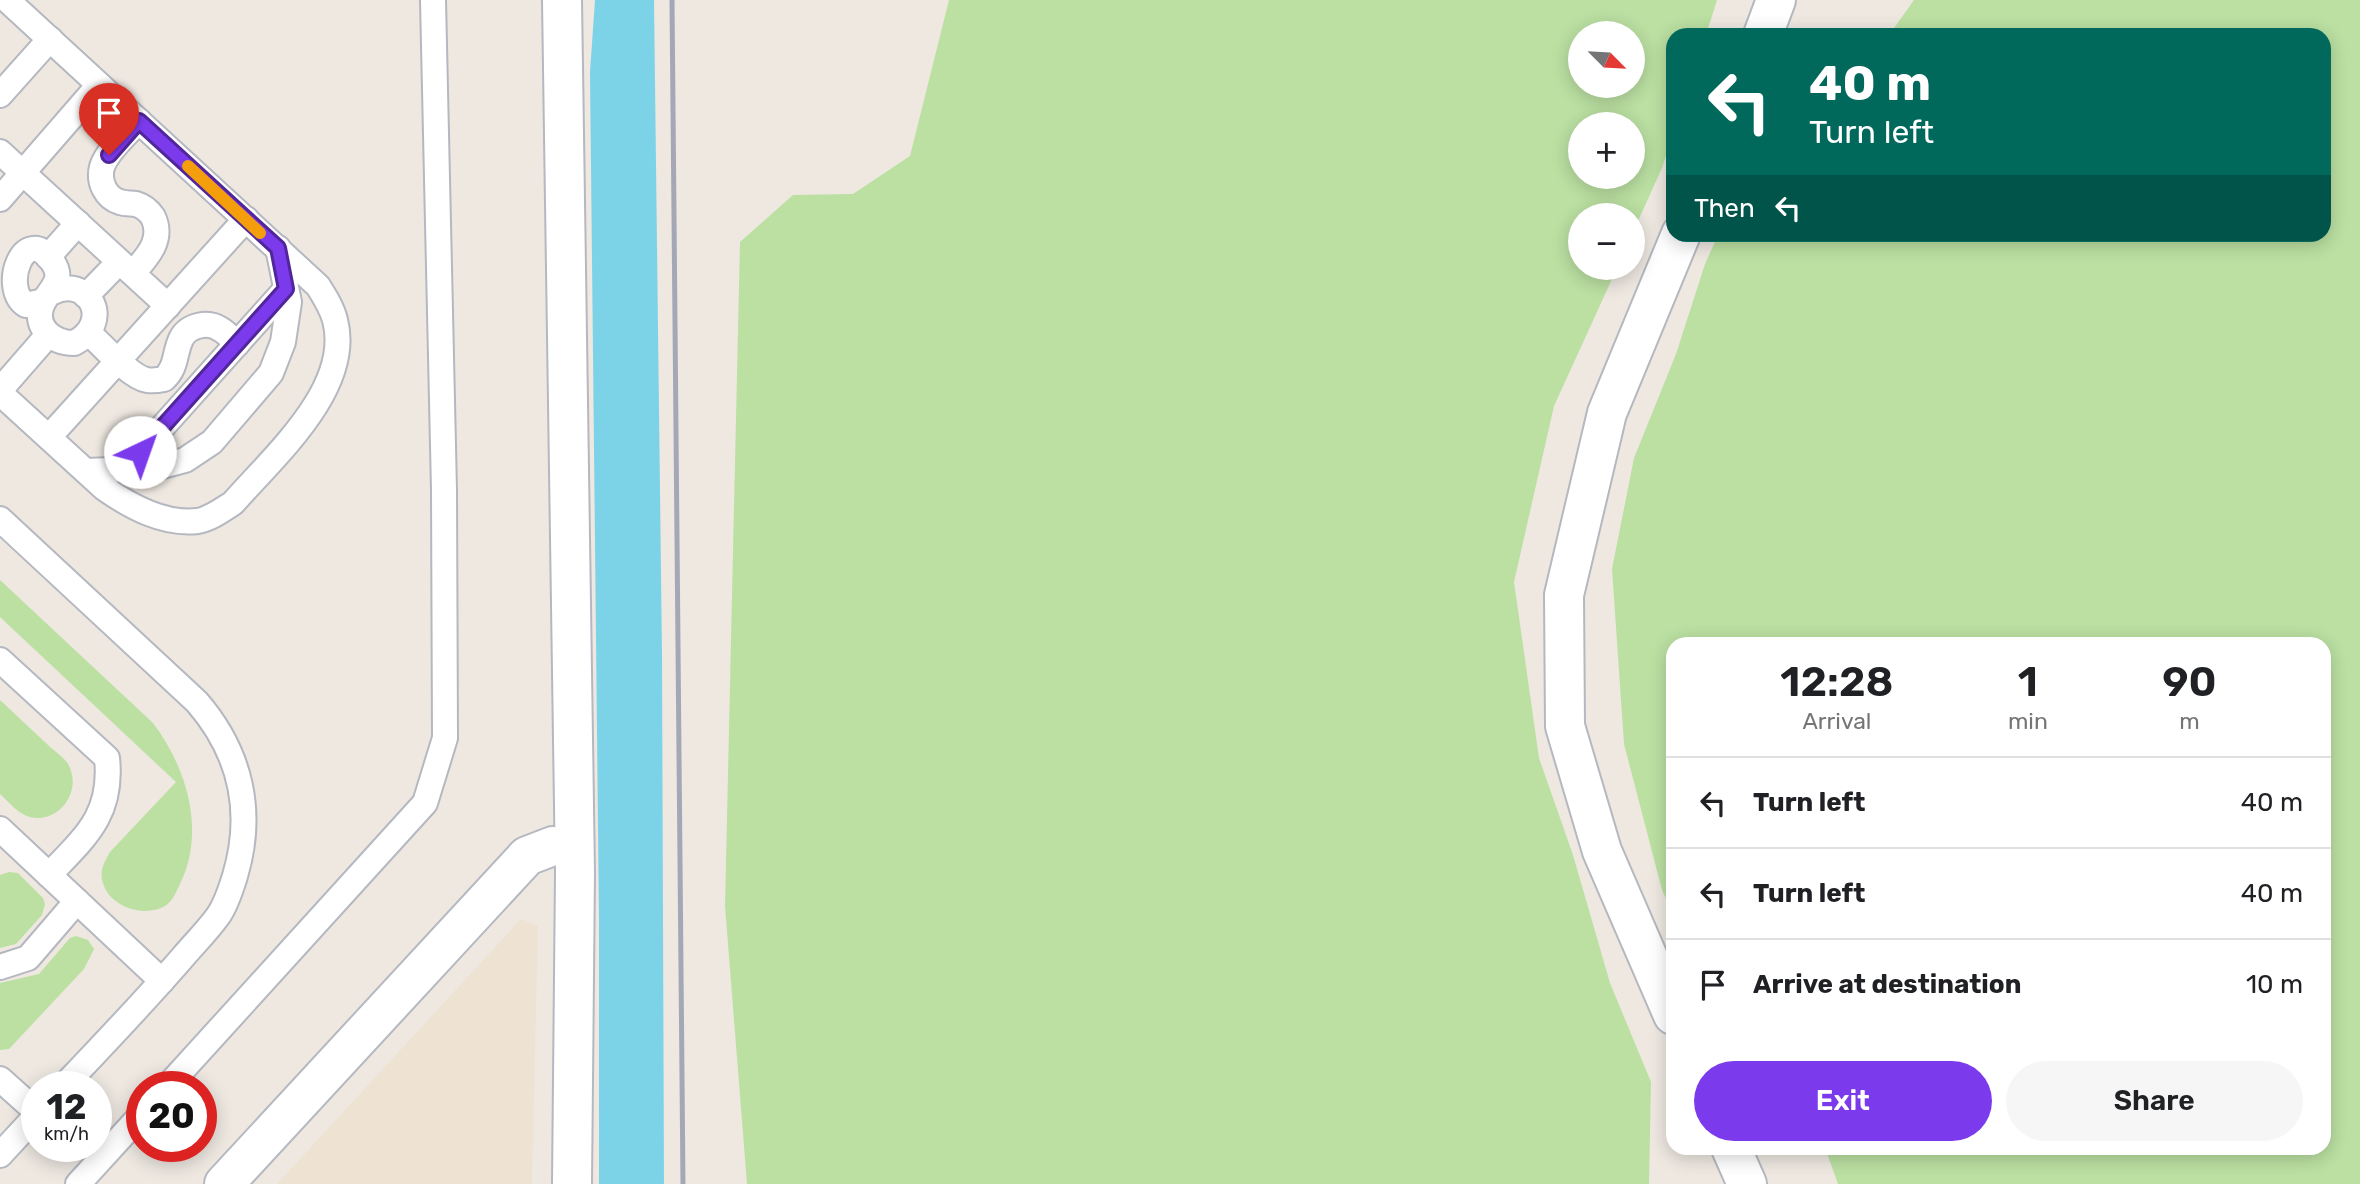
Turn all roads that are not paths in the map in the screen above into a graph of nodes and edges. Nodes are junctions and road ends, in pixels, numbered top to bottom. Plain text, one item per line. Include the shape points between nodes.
1 (433, 0) edge
2 (562, 0) edge
3 (1776, 0) edge
4 (3, 1) edge
5 (1766, 28) edge
6 (50, 39) junction
7 (99, 85) junction
8 (3, 86) edge
9 (139, 121) junction
10 (0, 152) edge
11 (23, 173) junction
12 (0, 199) edge
13 (246, 219) junction
14 (78, 223) junction
15 (1678, 242) edge
16 (278, 248) junction
17 (5, 254) edge
18 (48, 257) junction
19 (126, 267) junction
20 (286, 289) junction
21 (86, 296) junction
22 (48, 297) junction
23 (5, 302) edge
24 (169, 306) junction
25 (89, 333) junction
26 (48, 335) junction
27 (237, 344) junction
28 (118, 360) junction
29 (0, 392) edge
30 (49, 437) junction
31 (124, 470) junction
32 (86, 471) junction
33 (0, 519) edge
34 (0, 660) edge
35 (2, 836) edge
36 (553, 846) dead end
37 (49, 875) junction
38 (77, 901) junction
39 (0, 967) edge
40 (162, 981) junction
41 (1666, 999) edge
42 (78, 1071) edge
43 (182, 1071) edge
44 (0, 1079) edge
45 (21, 1099) edge
46 (21, 1132) edge
47 (126, 1132) edge
48 (0, 1155) edge
49 (1734, 1155) edge
50 (78, 1184) edge
51 (224, 1184) edge
52 (572, 1184) edge
53 (1746, 1184) edge

1 - 43 lane via 445,738 425,803
2 - 52 street via 575,873
3 - 5 street
4 - 6 lane
6 - 7 lane
6 - 8 lane
7 - 9 lane
7 - 11 lane
9 - 13 lane
9 - 19 lane via 109,155 101,178 113,199 137,204 155,221 153,247
10 - 11 lane
11 - 12 lane
11 - 14 lane
13 - 16 lane
13 - 24 lane
14 - 18 lane
14 - 19 lane
15 - 41 street via 1607,413 1564,595 1565,726 1602,851
16 - 20 lane
16 - 32 lane via 318,286 336,324 334,368 314,411 233,503 199,521 149,514 122,500
17 - 18 lane via 30,249
17 - 23 lane
18 - 22 lane via 57,277
19 - 21 lane
19 - 24 lane
20 - 27 lane
20 - 31 lane via 289,302 283,342 271,373 212,442 185,460
21 - 22 lane via 68,288
21 - 25 lane via 95,316
22 - 23 lane via 26,305
22 - 26 lane via 40,318
24 - 28 lane
25 - 26 lane via 74,343 55,341
25 - 28 lane
26 - 29 lane
27 - 28 lane via 220,328 190,328 182,338 174,368 164,379 143,379
27 - 31 lane
28 - 30 lane
29 - 30 lane
30 - 32 lane
31 - 32 lane
33 - 40 lane via 197,702 216,724 232,756 244,817 243,849 236,872 219,915
34 - 37 lane via 107,758 109,776 93,829
35 - 37 lane
36 - 51 street via 527,856
37 - 38 lane
38 - 39 lane via 28,958
38 - 40 lane
40 - 42 lane
44 - 45 lane
46 - 48 lane
47 - 50 lane
49 - 53 street

